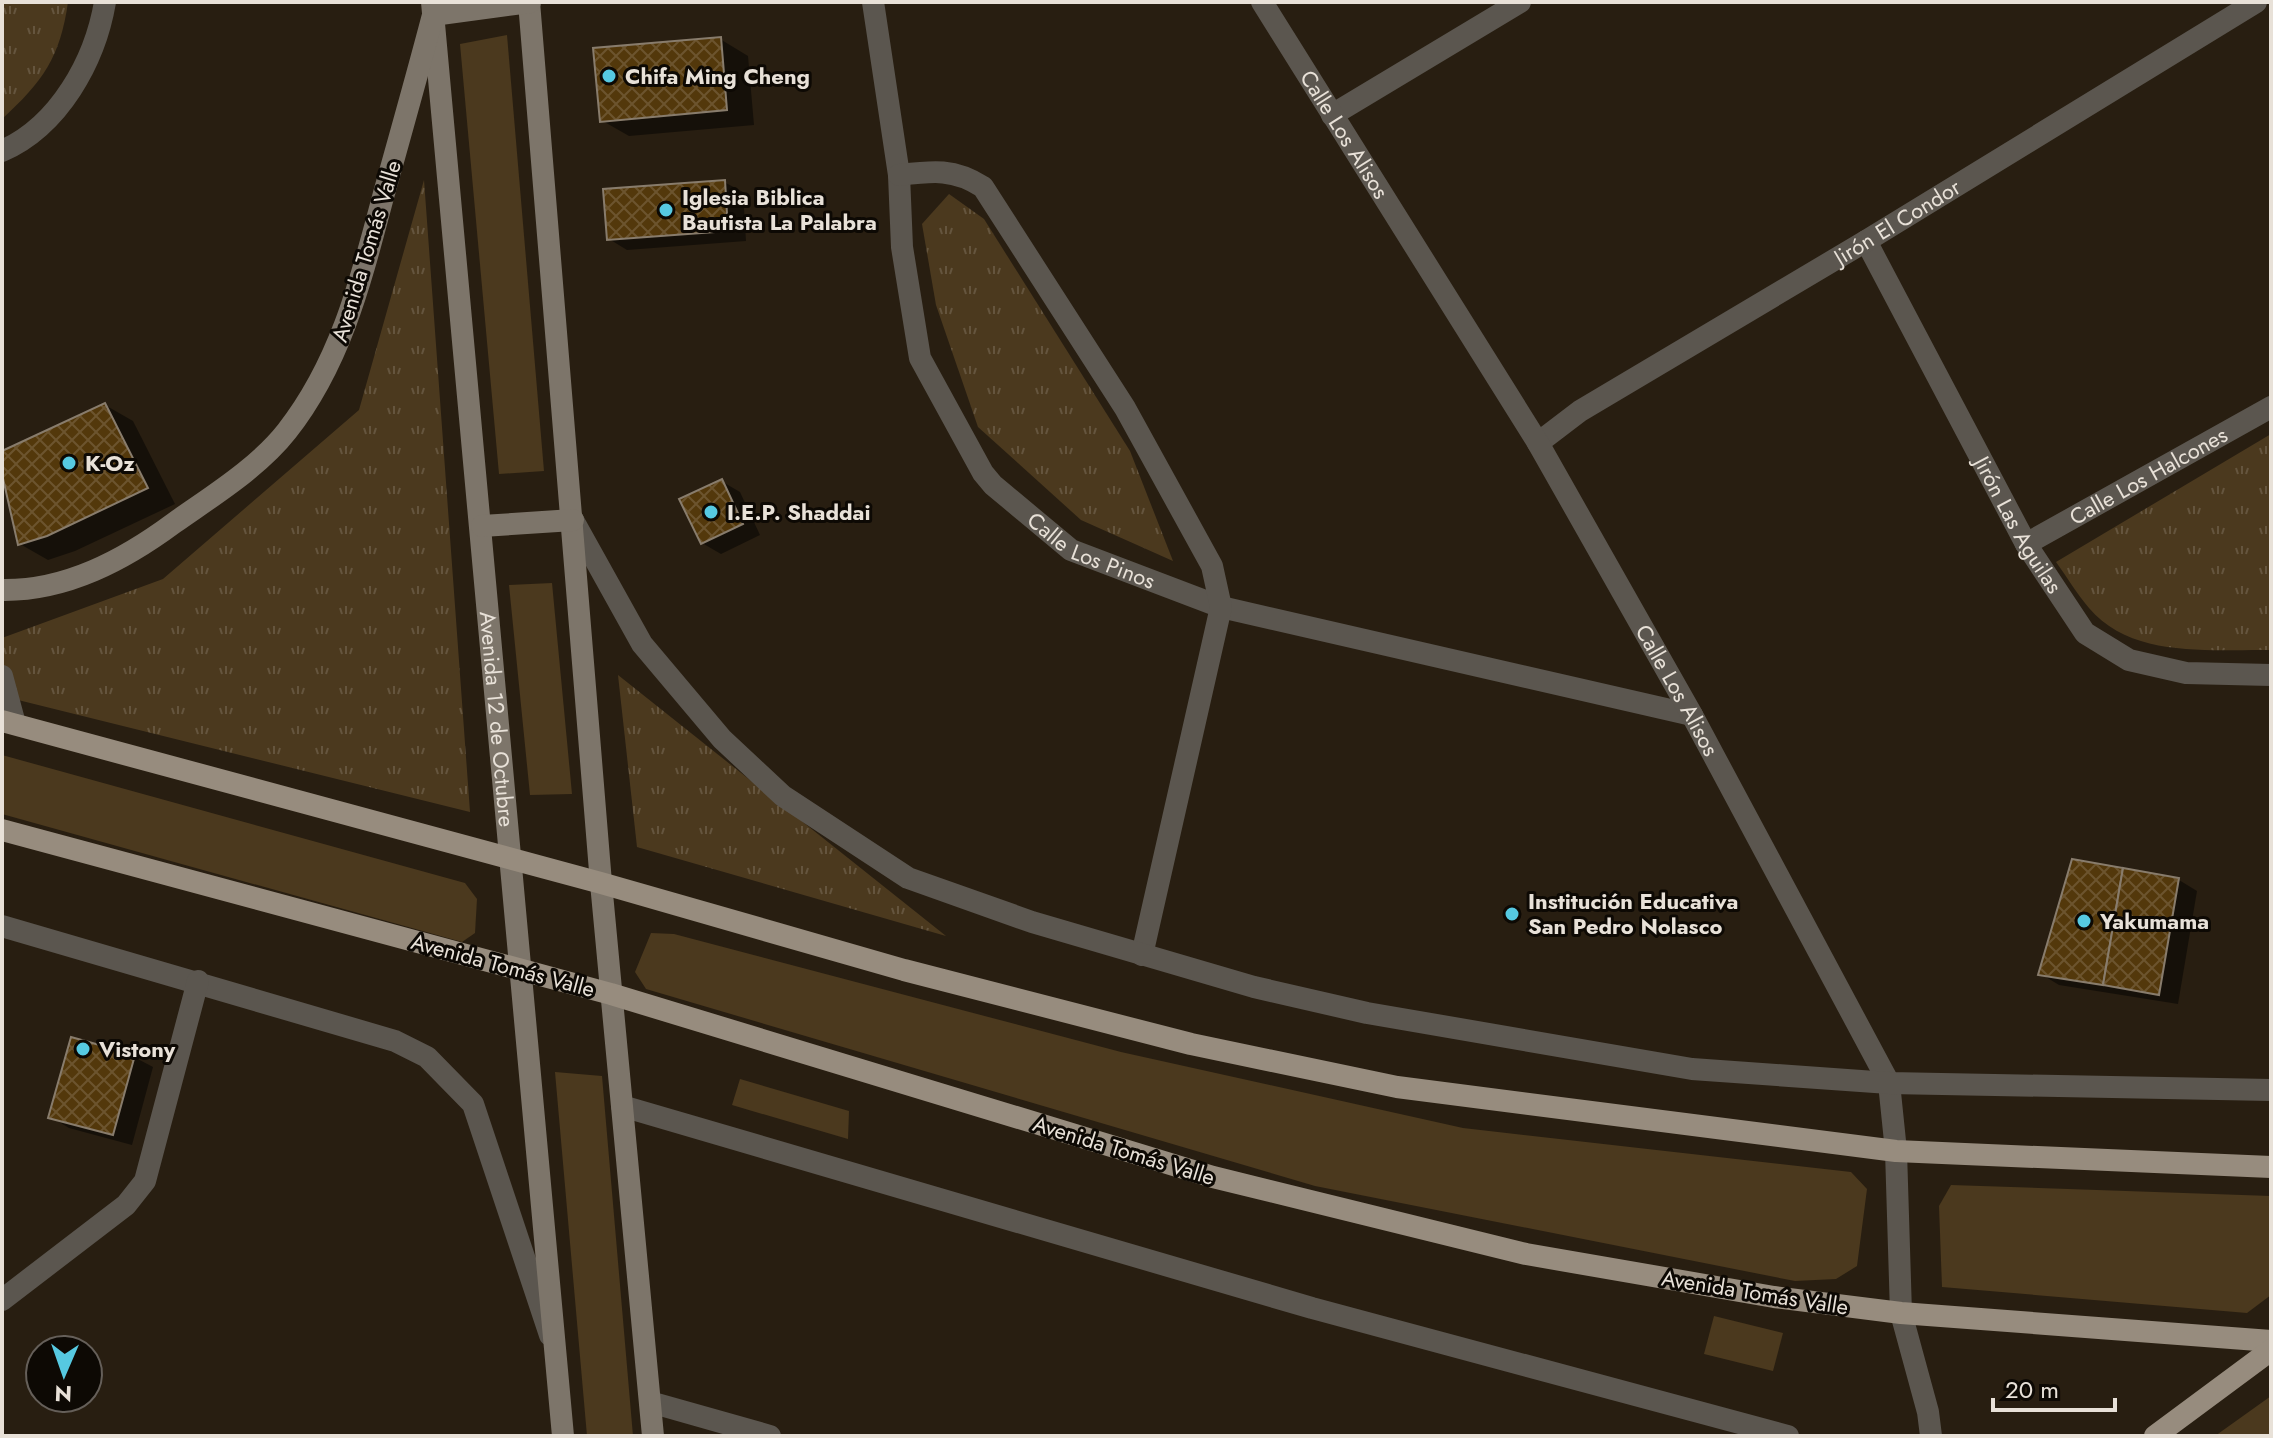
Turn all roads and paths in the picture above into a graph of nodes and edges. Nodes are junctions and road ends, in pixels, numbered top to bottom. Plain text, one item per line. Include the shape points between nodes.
1 (105, 2) edge
2 (529, 2) edge
3 (873, 2) edge
4 (1262, 2) edge
5 (1520, 2) edge
6 (2256, 2) edge
7 (433, 9) edge
8 (1332, 115) junction
9 (2, 151) edge
10 (899, 175) junction
11 (1866, 241) junction
12 (2271, 407) edge
13 (1538, 443) junction
14 (573, 520) junction
15 (482, 526) junction
16 (2026, 544) junction
17 (2, 590) edge
18 (1221, 607) junction
19 (2271, 675) edge
20 (2, 676) edge
21 (1692, 715) junction
22 (8, 722) edge
23 (2, 830) edge
24 (510, 859) junction
25 (601, 883) junction
26 (2, 926) edge
27 (1142, 955) junction
28 (520, 970) junction
29 (198, 981) junction
30 (611, 994) junction
31 (1889, 1083) junction
32 (2271, 1090) edge
33 (622, 1106) junction
34 (1896, 1151) junction
35 (2271, 1167) edge
36 (2, 1300) edge
37 (1901, 1313) junction
38 (2271, 1341) edge
39 (554, 1347) junction
40 (2271, 1350) edge
41 (650, 1402) junction
42 (563, 1436) edge
43 (653, 1436) edge
44 (770, 1436) edge
45 (1788, 1436) edge
46 (1931, 1436) edge
47 (2155, 1436) edge

1 - 9 street via 84,68 55,112
2 - 7 main road
2 - 14 main road
3 - 10 street, Calle Los Pinos
4 - 8 street, Calle Los Alisos
5 - 8 street
6 - 11 street, Jirón El Condor
7 - 15 main road, Avenida 12 de Octubre
7 - 17 main road, Avenida Tomás Valle via 358,289 329,367 286,433 230,483 161,533 90,575
8 - 13 street, Calle Los Alisos
10 - 18 street via 943,170 965,175 983,187 1125,408 1212,566
10 - 18 street, Calle Los Pinos via 902,247 920,358 983,473 1071,550
11 - 13 street, Jirón El Condor via 1580,411
11 - 16 street, Jirón Las Aguilas
12 - 16 street, Calle Los Halcones
13 - 21 street, Calle Los Alisos
14 - 15 main road
14 - 25 main road
14 - 27 street via 642,644 722,739 783,796 908,878
15 - 24 main road, Avenida 12 de Octubre
16 - 19 street, Jirón Las Aguilas via 2085,633 2129,660 2186,673
18 - 21 street, Calle Los Pinos
18 - 27 street
20 - 22 street
21 - 31 street, Calle Los Alisos
22 - 24 main road
23 - 28 main road, Avenida Tomás Valle
24 - 25 main road
24 - 28 main road, Avenida 12 de Octubre
25 - 30 main road
25 - 34 main road via 904,970 1176,1040 1383,1084
26 - 29 street
27 - 31 street via 1254,987 1476,1035 1692,1069
28 - 30 main road, Avenida Tomás Valle
28 - 39 main road, Avenida 12 de Octubre
29 - 36 street via 145,1181 126,1205
29 - 39 street via 395,1041 427,1057 451,1079 473,1104
30 - 33 main road
30 - 37 main road, Avenida Tomás Valle via 1213,1177 1339,1210 1526,1254
31 - 32 street
31 - 34 street, Calle Los Alisos
33 - 41 main road
33 - 45 street via 1312,1308
34 - 35 main road
34 - 37 street, Calle Los Alisos
37 - 38 main road, Avenida Tomás Valle
37 - 46 street, Calle Los Alisos
39 - 42 main road, Avenida 12 de Octubre
40 - 47 main road
41 - 43 main road
41 - 44 street

